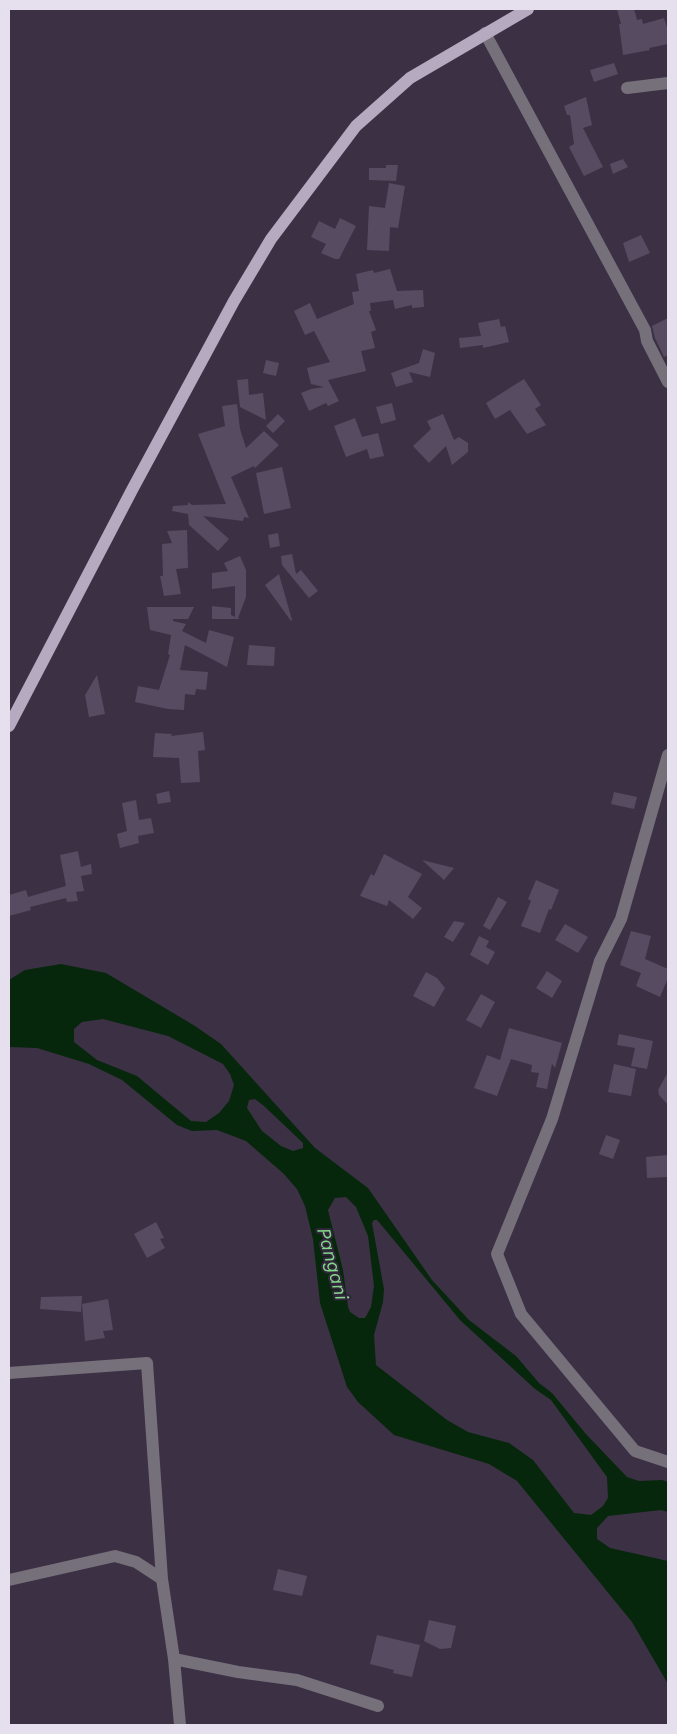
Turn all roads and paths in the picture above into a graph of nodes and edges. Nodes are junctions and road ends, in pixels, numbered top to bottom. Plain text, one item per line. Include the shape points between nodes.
1 (528, 9) edge
2 (485, 34) junction
3 (668, 84) edge
4 (627, 88) dead end
5 (668, 382) edge
6 (9, 726) edge
7 (668, 755) edge
8 (9, 1373) edge
9 (668, 1462) edge
10 (162, 1579) junction
11 (9, 1580) edge
12 (174, 1660) junction
13 (378, 1706) dead end
14 (180, 1725) edge

1 - 2 main road
2 - 5 street via 645,330 647,341
2 - 6 main road via 410,78 356,126 271,239 132,490
3 - 4 street
7 - 9 street via 621,919 600,961 552,1120 497,1254 521,1314 635,1452
8 - 10 street via 147,1363
10 - 11 street via 136,1562 115,1556
10 - 12 street
12 - 13 street via 297,1680
12 - 14 street

